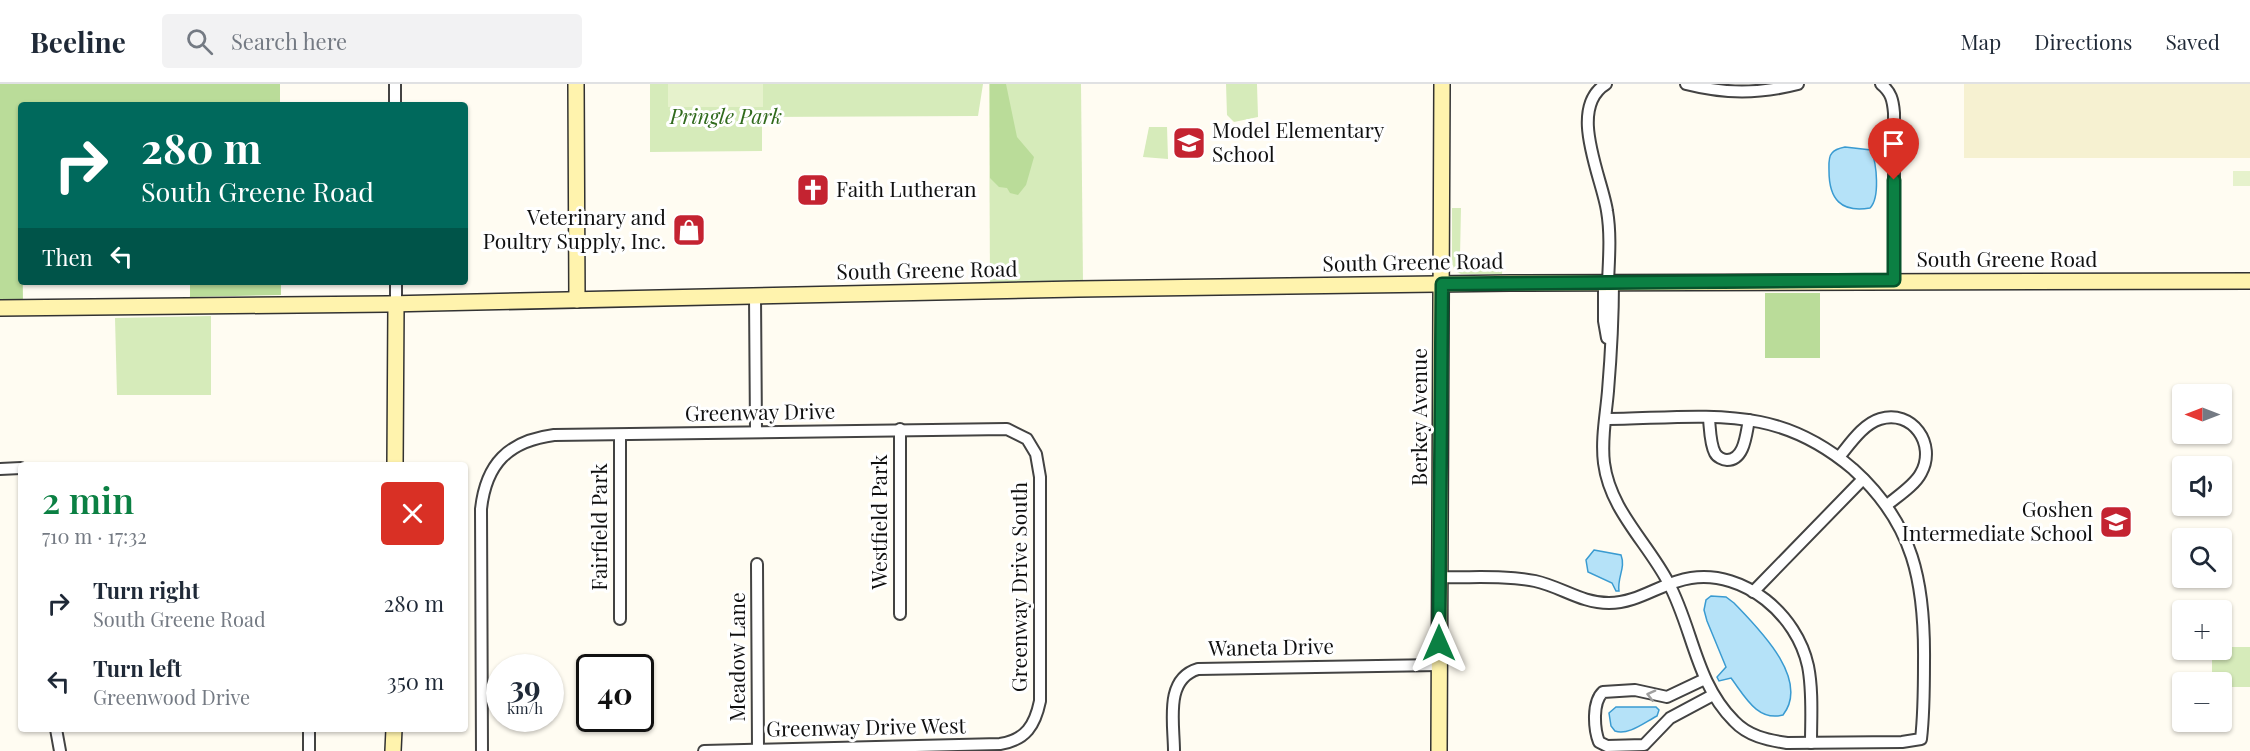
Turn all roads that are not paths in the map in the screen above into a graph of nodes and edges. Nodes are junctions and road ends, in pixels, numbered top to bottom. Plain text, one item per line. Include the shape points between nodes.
1 (395, 84) edge
2 (576, 84) edge
3 (1442, 84) edge
4 (1606, 84) edge
5 (1686, 84) edge
6 (1798, 84) edge
7 (1881, 84) edge
8 (395, 102) edge
9 (1894, 280) junction
10 (2250, 281) edge
11 (1608, 282) junction
12 (1442, 284) junction
13 (396, 285) edge
14 (755, 296) junction
15 (577, 300) junction
16 (396, 304) junction
17 (0, 308) edge
18 (1605, 419) junction
19 (1709, 419) junction
20 (1749, 420) junction
21 (900, 429) junction
22 (756, 432) junction
23 (620, 435) junction
24 (1027, 439) joint
25 (1839, 457) junction
26 (395, 462) edge
27 (18, 468) edge
28 (0, 469) edge
29 (1863, 479) junction
30 (1887, 505) junction
31 (757, 564) dead end
32 (1440, 577) junction
33 (1670, 585) junction
34 (1753, 592) junction
35 (900, 614) dead end
36 (620, 618) dead end
37 (1439, 664) junction
38 (1705, 679) junction
39 (1713, 695) junction
40 (57, 732) edge
41 (309, 732) edge
42 (394, 732) edge
43 (1026, 734) joint
44 (1812, 743) junction
45 (758, 750) edge
46 (60, 751) edge
47 (309, 751) edge
48 (393, 751) edge
49 (482, 751) edge
50 (704, 751) edge
51 (1174, 751) edge
52 (1439, 751) edge

1 - 8 street
2 - 15 street
3 - 12 street, Berkey Avenue
4 - 11 street via 1592,99 1589,132 1608,220
5 - 6 street via 1714,91 1752,93
7 - 9 street via 1893,100 1894,113
9 - 10 street, South Greene Road
9 - 11 street, South Greene Road
11 - 12 street, South Greene Road
11 - 18 street
12 - 14 street, South Greene Road
12 - 32 street, Berkey Avenue
13 - 16 street
14 - 15 street, South Greene Road
14 - 22 street
15 - 16 street, South Greene Road
16 - 17 street, South Greene Road
16 - 26 street
18 - 19 street
18 - 33 street via 1603,451 1611,490 1621,512
19 - 20 street
19 - 20 street via 1715,453 1729,460 1742,451
20 - 25 street via 1785,429
21 - 22 street, Greenway Drive
21 - 24 street, Greenway Drive via 1007,429
21 - 35 street, Westfield Park
22 - 23 street, Greenway Drive
23 - 36 street, Fairfield Park
23 - 49 street, Greenway Drive via 540,437 515,447 498,462 486,482 481,509
24 - 43 street, Greenway Drive South via 1036,454 1040,477 1040,701 1037,716
25 - 29 street
25 - 30 street via 1866,426 1877,420 1906,420 1918,429 1928,457 1920,475
27 - 28 street
29 - 30 street
29 - 34 street
30 - 44 street via 1912,553 1922,598 1921,739
31 - 45 street, Meadow Lane
32 - 33 street via 1535,581 1597,603 1636,599
32 - 37 street, Berkey Avenue
33 - 34 street via 1692,578 1712,578
33 - 38 street
34 - 44 street via 1777,610 1802,649 1810,685
37 - 51 street, Waneta Drive via 1198,669 1182,676 1174,694
37 - 52 street, Berkey Avenue
38 - 39 street
38 -> 39 street via 1666,697 1635,690 1602,692 1596,705 1599,742 1607,746 1644,745 1670,718
39 - 44 street via 1735,723 1756,737
40 - 46 street
41 - 47 street
42 - 48 street
43 - 45 street, Greenway Drive West via 1011,743 1000,744
45 - 50 street, Greenway Drive West

